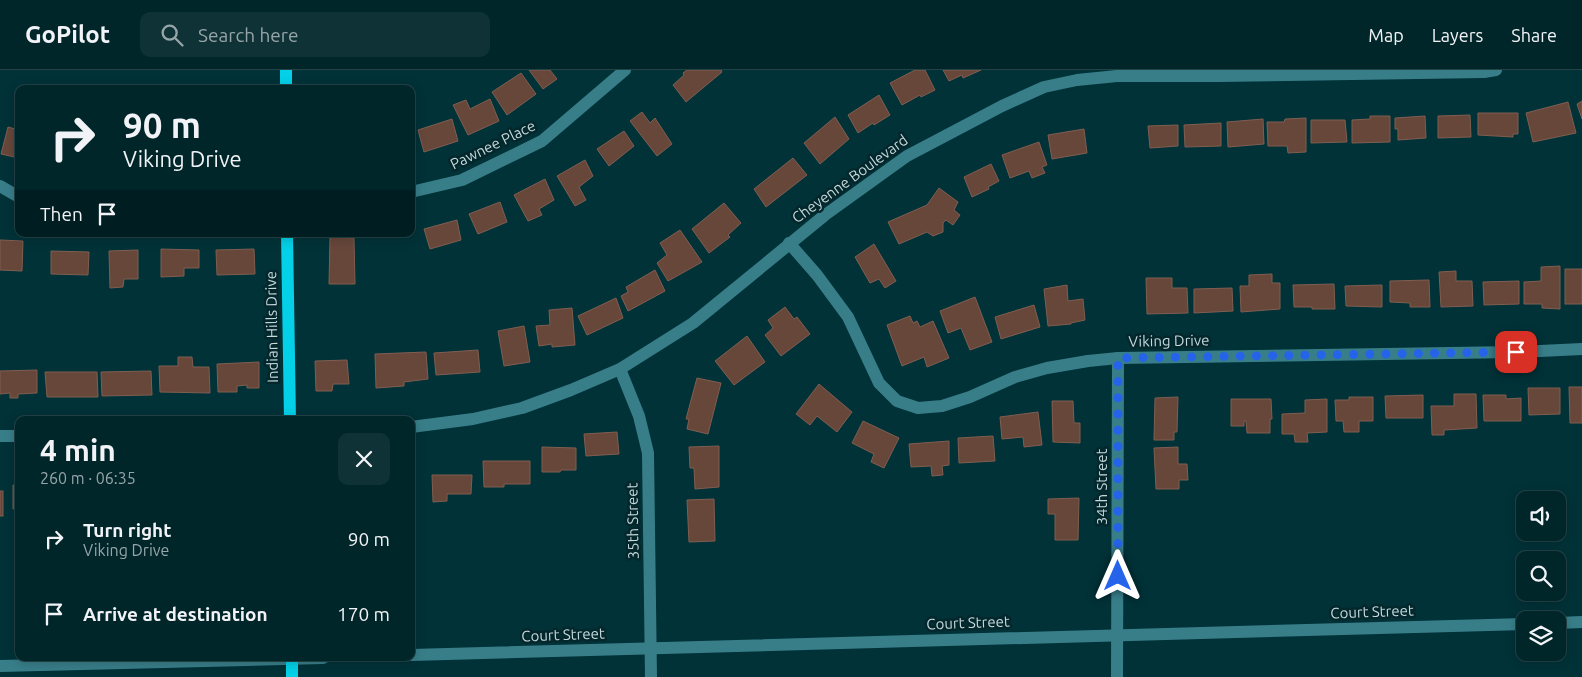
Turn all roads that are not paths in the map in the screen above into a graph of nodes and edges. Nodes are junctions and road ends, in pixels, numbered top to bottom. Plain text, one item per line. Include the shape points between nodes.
1 (286, 70) edge
2 (625, 70) edge
3 (1496, 70) edge
4 (1117, 73) edge
5 (286, 85) edge
6 (0, 186) edge
7 (415, 191) edge
8 (15, 195) edge
9 (286, 237) edge
10 (789, 243) junction
11 (1582, 349) edge
12 (1118, 358) junction
13 (620, 369) junction
14 (290, 416) edge
15 (415, 426) edge
16 (0, 436) edge
17 (15, 436) edge
18 (1582, 622) edge
19 (1566, 623) edge
20 (1516, 624) edge
21 (1117, 636) junction
22 (651, 648) junction
23 (415, 655) edge
24 (182, 661) edge
25 (292, 661) edge
26 (0, 666) edge
27 (292, 677) edge
28 (651, 677) edge
29 (1118, 677) edge

1 - 5 main road
2 - 7 street, Pawnee Place via 542,141 462,180
3 - 4 street, Cheyenne Boulevard via 1218,76
4 - 10 street, Cheyenne Boulevard via 1044,87 1002,106 906,156
6 - 8 street
9 - 14 main road, Indian Hills Drive
10 - 12 street, Viking Drive via 848,317 879,383 897,400 918,408 942,406 1047,368
10 - 13 street, Cheyenne Boulevard via 693,322
11 - 12 street, Viking Drive
12 - 21 street, 34th Street
13 - 15 street, Cheyenne Boulevard via 522,408
13 - 22 street, 35th Street via 639,416 648,452
16 - 17 street
18 - 19 street
20 - 21 street, Court Street
21 - 22 street, Court Street
21 - 29 street, 34th Street
22 - 23 street, Court Street
22 - 28 street, 35th Street
24 - 26 street
25 - 27 main road

